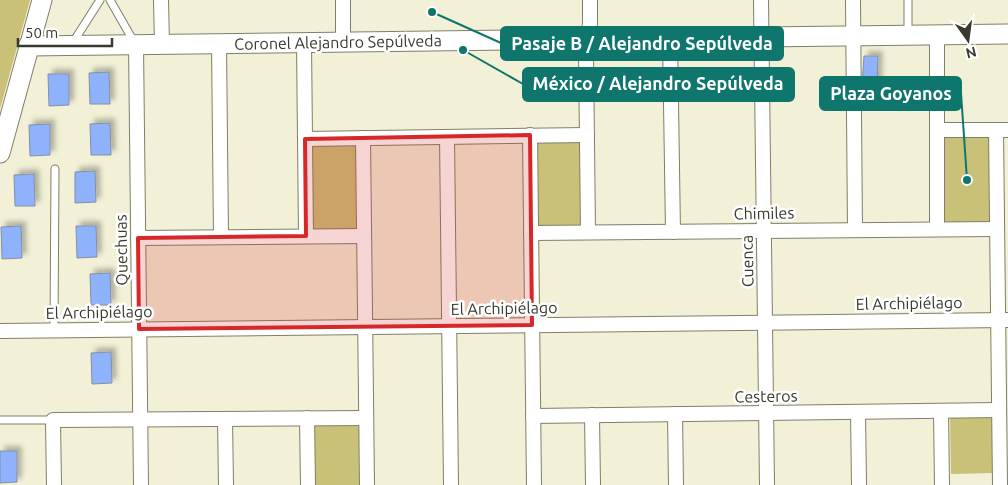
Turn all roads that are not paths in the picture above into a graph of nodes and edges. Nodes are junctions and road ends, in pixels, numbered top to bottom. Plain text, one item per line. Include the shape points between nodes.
1 (42, 0) edge
2 (100, 0) edge
3 (110, 0) edge
4 (161, 0) edge
5 (343, 0) edge
6 (590, 0) edge
7 (761, 0) edge
8 (853, 0) edge
9 (908, 0) edge
10 (1008, 34) edge
11 (908, 35) junction
12 (937, 35) junction
13 (853, 36) junction
14 (762, 37) junction
15 (670, 38) junction
16 (588, 39) junction
17 (304, 42) junction
18 (343, 42) junction
19 (219, 43) junction
20 (136, 44) junction
21 (162, 44) junction
22 (71, 45) junction
23 (28, 46) junction
24 (938, 130) junction
25 (1002, 130) edge
26 (587, 134) junction
27 (530, 135) junction
28 (446, 137) junction
29 (363, 138) junction
30 (305, 139) junction
31 (0, 153) edge
32 (55, 169) dead end
33 (855, 229) junction
34 (937, 229) junction
35 (997, 229) junction
36 (764, 230) junction
37 (588, 232) junction
38 (673, 232) junction
39 (531, 233) junction
40 (306, 236) junction
41 (364, 236) junction
42 (221, 237) junction
43 (138, 238) junction
44 (1003, 320) edge
45 (765, 322) junction
46 (532, 325) junction
47 (449, 326) junction
48 (365, 327) junction
49 (139, 329) junction
50 (54, 330) junction
51 (0, 331) edge
52 (999, 410) junction
53 (941, 411) junction
54 (858, 412) junction
55 (766, 413) junction
56 (675, 414) junction
57 (592, 415) junction
58 (533, 416) junction
59 (307, 418) junction
60 (366, 418) junction
61 (225, 419) junction
62 (0, 420) edge
63 (52, 420) junction
64 (140, 420) junction
65 (54, 485) edge
66 (141, 485) edge
67 (226, 485) edge
68 (308, 485) edge
69 (367, 485) edge
70 (452, 485) edge
71 (534, 485) edge
72 (593, 485) edge
73 (676, 485) edge
74 (767, 485) edge
75 (859, 485) edge
76 (942, 485) edge
77 (1000, 485) edge

1 - 23 street
2 - 22 lane
3 - 20 lane
4 - 21 street
5 - 18 street
6 - 16 street
7 - 14 street, Cuenca
8 - 13 street
9 - 11 lane
10 - 12 street, Coronel Alejandro Sepúlveda
11 - 12 street, Coronel Alejandro Sepúlveda
11 - 13 street, Coronel Alejandro Sepúlveda
12 - 24 street
13 - 14 street, Coronel Alejandro Sepúlveda
13 - 33 street
14 - 15 street, Coronel Alejandro Sepúlveda
14 - 36 street, Cuenca
15 - 16 street, Coronel Alejandro Sepúlveda
15 - 38 street
16 - 18 street, Coronel Alejandro Sepúlveda
16 - 26 street
17 - 18 street, Coronel Alejandro Sepúlveda
17 - 19 street, Coronel Alejandro Sepúlveda
17 - 30 street
19 - 21 street, Coronel Alejandro Sepúlveda
19 - 42 street
20 - 21 street, Coronel Alejandro Sepúlveda
20 - 22 street, Coronel Alejandro Sepúlveda
20 - 43 street, Quechuas
22 - 23 street, Coronel Alejandro Sepúlveda
23 - 31 street
24 - 25 street
24 - 34 street
25 - 35 street
26 - 27 street
26 - 37 street
27 - 28 street
27 - 39 street
28 - 29 street
28 - 47 street
29 - 30 street
29 - 41 street
30 - 40 street
32 - 50 lane
33 - 34 street, Chimiles
33 - 36 street, Chimiles
34 - 35 street, Chimiles
35 - 44 street
36 - 38 street, Chimiles
36 - 45 street, Cuenca
37 - 38 street, Chimiles
37 - 39 street, Chimiles
39 - 46 street
40 - 41 street
40 - 42 street
41 - 48 street
42 - 43 street
43 - 49 street, Quechuas
44 - 45 street, El Archipiélago
44 - 52 street
45 - 46 street, El Archipiélago
45 - 55 street, Cuenca
46 - 47 street, El Archipiélago
46 - 58 street
47 - 48 street, El Archipiélago
47 - 70 street
48 - 49 street, El Archipiélago
48 - 60 street
49 - 50 street, El Archipiélago
49 - 64 street, Quechuas
50 - 51 street, El Archipiélago
52 - 53 street, Cesteros
52 - 77 street
53 - 54 street, Cesteros
53 - 76 street
54 - 55 street, Cesteros
54 - 75 street
55 - 56 street, Cesteros
55 - 74 street, Cuenca
56 - 57 street, Cesteros
56 - 73 street
57 - 58 street, Cesteros
57 - 72 street
58 - 71 street
59 - 60 street
59 - 61 street
59 - 68 street
60 - 69 street
61 - 64 street
61 - 67 street
62 - 63 lane
63 - 64 street
63 - 65 street
64 - 66 street, Quechuas

